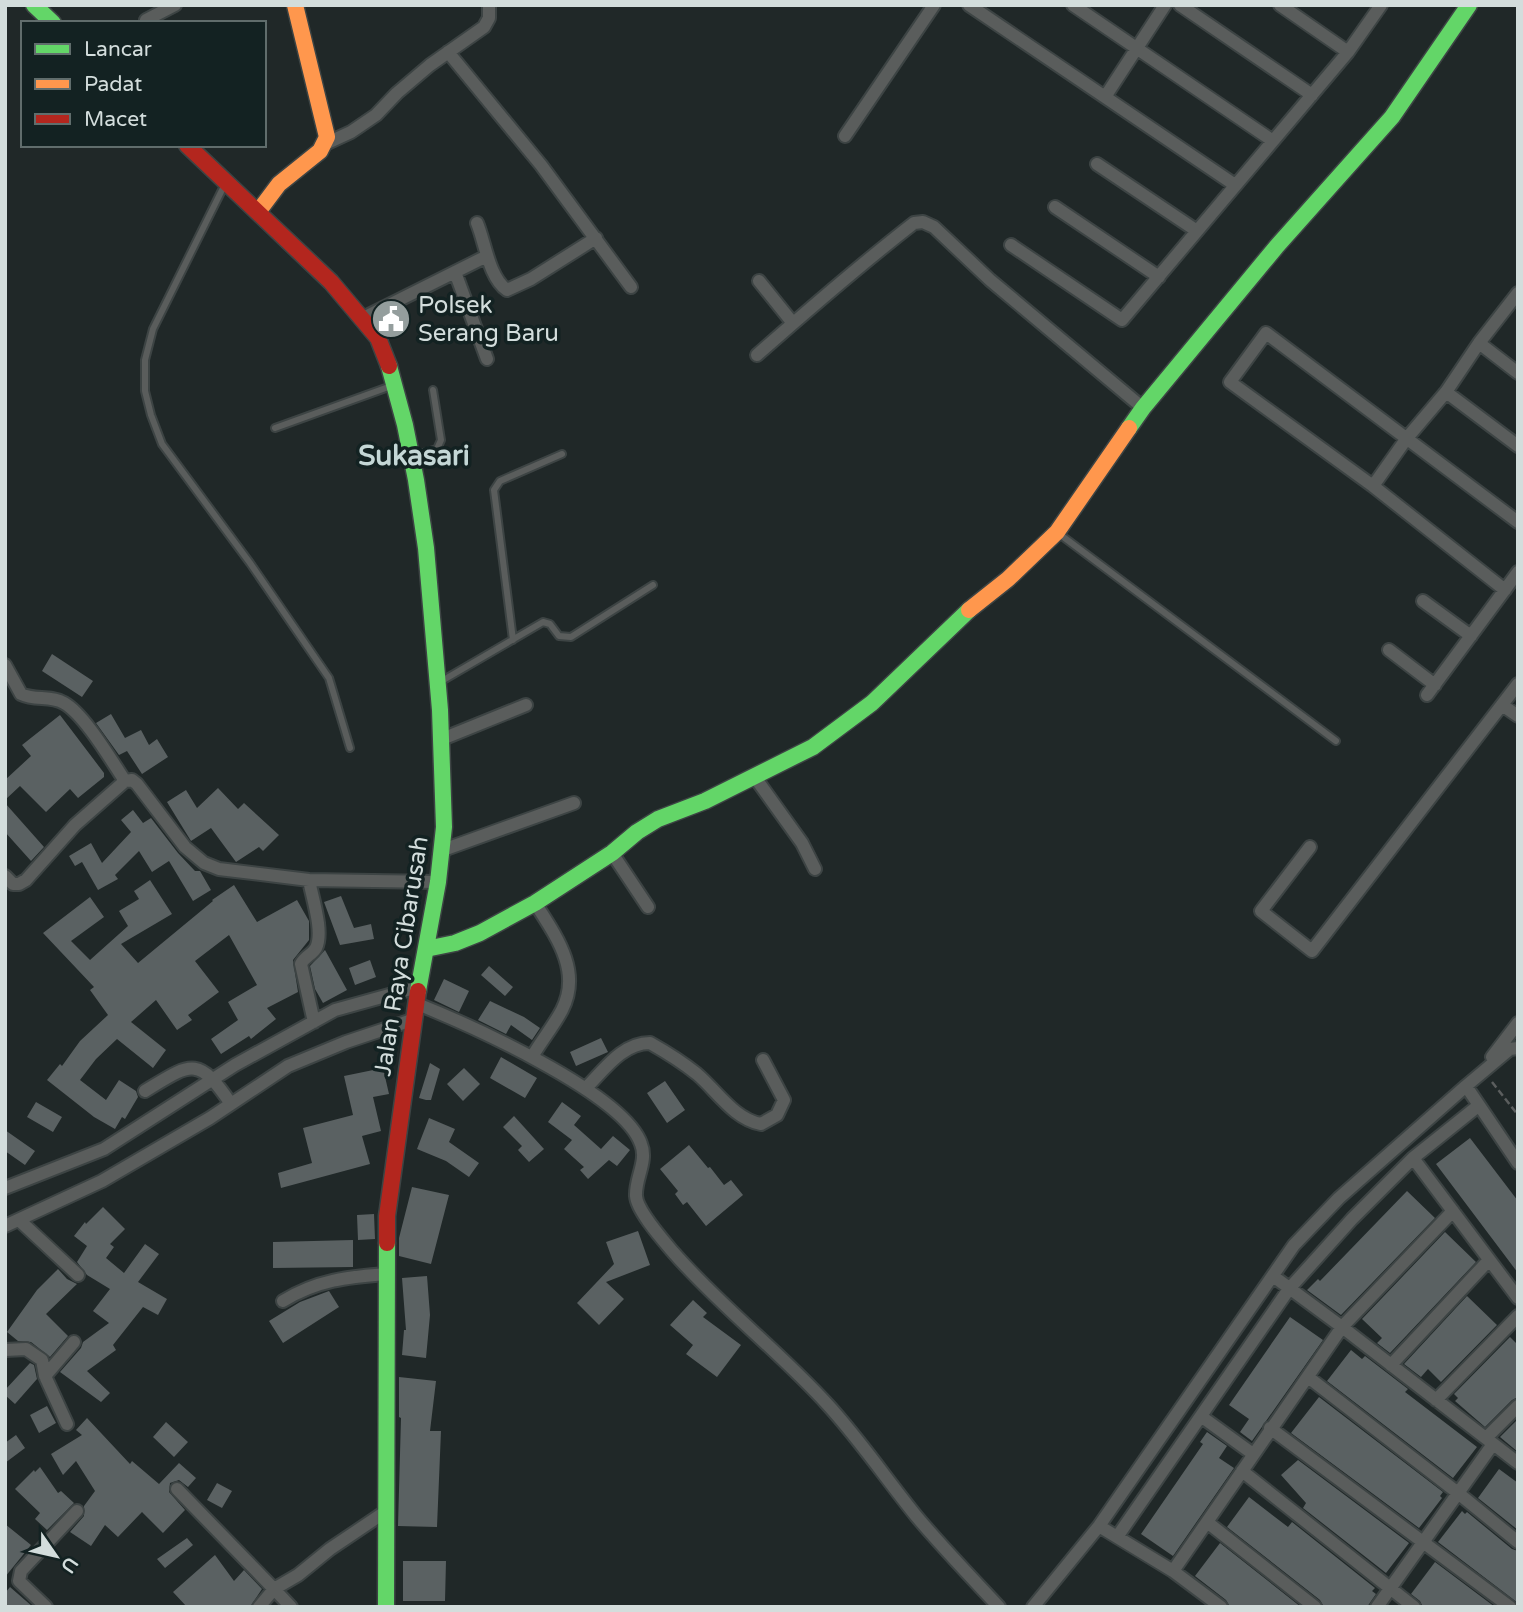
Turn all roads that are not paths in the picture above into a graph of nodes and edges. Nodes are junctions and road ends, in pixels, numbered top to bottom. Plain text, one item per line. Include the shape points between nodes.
1 (34, 5) edge
2 (175, 5) edge
3 (295, 5) edge
4 (489, 5) edge
5 (934, 5) edge
6 (969, 5) edge
7 (1073, 5) edge
8 (1166, 5) edge
9 (1180, 5) edge
10 (1280, 5) edge
11 (1381, 5) edge
12 (1469, 5) edge
13 (146, 20) dead end
14 (51, 21) edge
15 (1137, 49) junction
16 (448, 52) junction
17 (1348, 52) junction
18 (1312, 94) junction
19 (1105, 97) junction
20 (845, 136) dead end
21 (1273, 141) junction
22 (325, 144) junction
23 (189, 147) edge
24 (1097, 164) dead end
25 (226, 182) junction
26 (1235, 185) junction
27 (1055, 207) dead end
28 (258, 212) junction
29 (477, 223) dead end
30 (1197, 230) junction
31 (596, 238) junction
32 (1011, 245) dead end
33 (487, 256) junction
34 (455, 271) junction
35 (1158, 277) junction
36 (759, 281) dead end
37 (631, 287) dead end
38 (1517, 296) edge
39 (363, 317) junction
40 (792, 322) junction
41 (1479, 343) junction
42 (757, 355) dead end
43 (487, 359) dead end
44 (1518, 373) edge
45 (395, 384) junction
46 (433, 390) dead end
47 (1446, 392) junction
48 (1143, 408) junction
49 (275, 428) dead end
50 (1407, 438) junction
51 (1518, 446) edge
52 (562, 454) dead end
53 (411, 456) junction
54 (1373, 486) junction
55 (1518, 522) edge
56 (1057, 532) junction
57 (1518, 572) edge
58 (653, 585) dead end
59 (1505, 590) junction
60 (1423, 601) dead end
61 (1471, 636) junction
62 (513, 640) junction
63 (1389, 650) dead end
64 (5, 665) edge
65 (439, 683) junction
66 (1518, 684) edge
67 (526, 705) dead end
68 (1502, 705) junction
69 (1518, 716) edge
70 (442, 739) junction
71 (1336, 740) dead end
72 (350, 748) dead end
73 (754, 776) junction
74 (125, 781) junction
75 (574, 803) dead end
76 (1310, 847) dead end
77 (443, 850) junction
78 (612, 853) junction
79 (815, 869) dead end
80 (5, 876) edge
81 (309, 880) junction
82 (438, 882) junction
83 (535, 904) junction
84 (648, 907) dead end
85 (426, 949) junction
86 (417, 995) junction
87 (412, 1020) junction
88 (314, 1022) junction
89 (1518, 1023) edge
90 (1518, 1048) edge
91 (531, 1057) junction
92 (763, 1060) dead end
93 (1482, 1071) junction
94 (214, 1079) junction
95 (1465, 1086) junction
96 (586, 1088) junction
97 (145, 1091) dead end
98 (231, 1104) junction
99 (1478, 1106) junction
100 (1413, 1157) junction
101 (1518, 1163) edge
102 (5, 1188) edge
103 (1453, 1211) junction
104 (19, 1220) junction
105 (5, 1226) edge
106 (1489, 1259) junction
107 (386, 1274) junction
108 (78, 1275) dead end
109 (1273, 1276) junction
110 (1289, 1289) junction
111 (1518, 1298) edge
112 (283, 1301) dead end
113 (1518, 1317) edge
114 (1342, 1327) junction
115 (75, 1342) dead end
116 (5, 1350) edge
117 (1391, 1365) junction
118 (46, 1376) junction
119 (1308, 1377) junction
120 (1436, 1400) junction
121 (1518, 1406) edge
122 (1202, 1418) junction
123 (67, 1424) dead end
124 (1270, 1428) junction
125 (1490, 1441) junction
126 (1253, 1454) junction
127 (1518, 1463) edge
128 (1242, 1471) junction
129 (177, 1489) dead end
130 (1458, 1493) junction
131 (77, 1511) dead end
132 (385, 1512) junction
133 (1207, 1522) junction
134 (1099, 1526) junction
135 (1117, 1537) junction
136 (1424, 1541) junction
137 (1518, 1542) edge
138 (1173, 1571) junction
139 (1390, 1588) junction
140 (274, 1589) junction
141 (46, 1607) edge
142 (259, 1607) edge
143 (291, 1607) edge
144 (386, 1607) edge
145 (999, 1607) edge
146 (1033, 1607) edge
147 (1220, 1607) edge
148 (1315, 1607) edge
149 (1377, 1607) edge
150 (1414, 1607) edge
151 (1510, 1607) edge

1 - 14 street
2 - 13 street
3 - 22 street
4 - 16 street via 484,27
5 - 20 street
6 - 19 street
7 - 15 street
8 - 15 street
9 - 18 street
10 - 17 street
11 - 17 street
12 - 48 street via 1392,117 1277,246
15 - 19 street
15 - 21 street
16 - 22 street via 376,116
16 - 31 street
17 - 18 street
18 - 21 street
19 - 26 street
21 - 26 street
22 - 28 street via 278,186
23 - 25 street, Jalan Raya Cibarusah
24 - 30 street
25 - 28 street, Jalan Raya Cibarusah
25 - 72 lane via 153,329 145,360 145,391 162,444 329,678
26 - 30 street
27 - 35 street
28 - 39 street, Jalan Raya Cibarusah
29 - 33 street
30 - 35 street
31 - 33 street via 507,290
31 - 37 street
32 - 35 street via 1122,320
33 - 34 street
34 - 39 street
34 - 43 street
36 - 40 street
38 - 41 street
39 - 45 street, Jalan Raya Cibarusah via 384,349
40 - 42 street
40 - 48 street via 914,223 923,222
41 - 44 street
41 - 47 street
45 - 49 lane
45 - 53 street, Jalan Raya Cibarusah
46 - 53 lane via 439,446
47 - 50 street
47 - 51 street
48 - 56 street
50 - 54 street
50 - 54 street via 1266,333 1230,382
50 - 55 street
52 - 62 lane via 500,481 494,491
53 - 65 street, Jalan Raya Cibarusah via 426,548
54 - 59 street
56 - 71 lane
56 - 73 street via 873,703 822,741
57 - 59 street
58 - 62 lane via 571,637 559,636 543,622
59 - 61 street
60 - 61 street
61 - 63 street via 1431,690
62 - 65 lane
64 - 74 street via 21,694 54,699 75,711
65 - 70 street, Jalan Raya Cibarusah
66 - 68 street
67 - 70 street
68 - 69 street
68 - 76 street via 1312,951 1261,911
70 - 77 street, Jalan Raya Cibarusah
73 - 78 street via 658,819
73 - 79 street
74 - 80 street via 75,825 26,880 12,884
74 - 81 street via 137,784 204,863 231,871
75 - 77 street
77 - 82 street, Jalan Raya Cibarusah
78 - 83 street
78 - 84 street
81 - 82 street
81 - 88 street via 320,937 301,964
82 - 85 street, Jalan Raya Cibarusah
83 - 85 street via 455,943
83 - 91 street via 559,940 570,970 565,1004
85 - 86 street, Jalan Raya Cibarusah
86 - 87 street, Jalan Raya Cibarusah
86 - 88 street via 335,1010
86 - 91 street
87 - 98 street via 288,1066
87 - 107 street, Jalan Raya Cibarusah via 389,1193
88 - 94 street
89 - 93 street
90 - 93 street
91 - 96 street
92 - 96 street via 784,1100 777,1115 761,1124 741,1117 696,1074 650,1043 627,1049
93 - 95 street
94 - 97 street via 191,1067
94 - 98 street
94 - 102 street via 104,1149
95 - 99 street
95 - 109 street via 1311,1225
96 - 145 street via 619,1115 641,1143 637,1203 661,1238 827,1404 916,1516
98 - 104 street via 102,1181
99 - 100 street
99 - 101 street
100 - 103 street
100 - 110 street
103 - 106 street
103 - 114 street
104 - 105 street
104 - 108 street
106 - 111 street
106 - 117 street
107 - 112 street via 308,1286
107 - 132 street, Jalan Raya Cibarusah
109 - 110 street
109 - 134 street
110 - 114 street
110 - 122 street
113 - 120 street
114 - 117 street
114 - 119 street
115 - 118 street
116 - 118 street via 29,1351 42,1360
117 - 120 street
118 - 123 street
119 - 124 street
119 - 130 street
120 - 125 street
121 - 125 street
122 - 126 street
122 - 135 street
124 - 126 street
124 - 136 street
125 - 127 street
125 - 130 street
126 - 128 street
128 - 133 street
128 - 139 street
129 - 140 street
130 - 136 street
130 - 137 street
131 - 141 street via 18,1578
132 - 140 street
132 - 144 street, Jalan Raya Cibarusah
133 - 138 street
133 - 148 street
134 - 135 street
134 - 146 street
135 - 138 street
136 - 139 street
136 - 151 street
138 - 147 street
139 - 149 street
139 - 150 street
140 - 142 street
140 - 143 street

